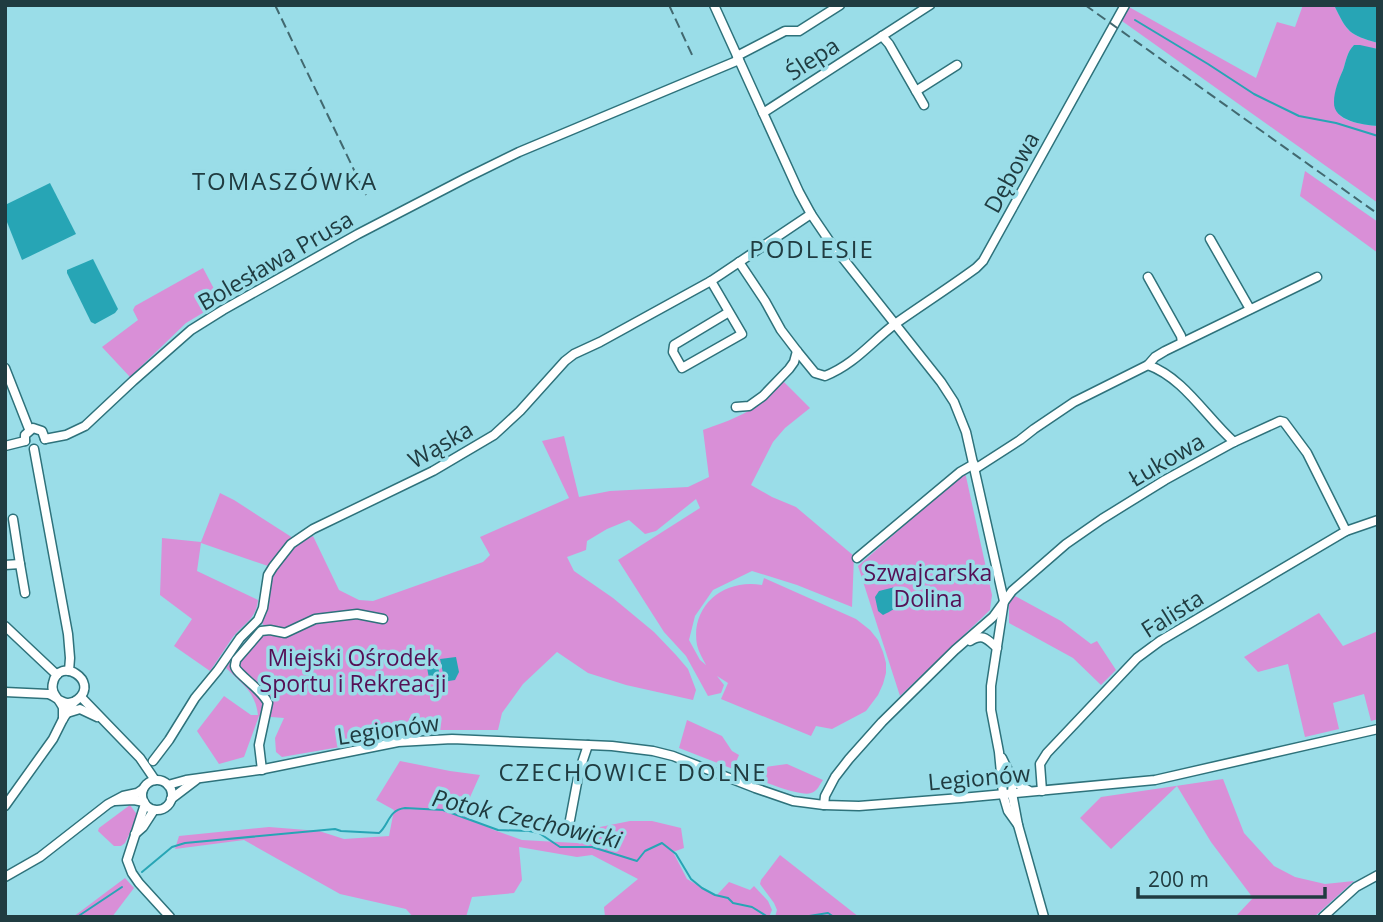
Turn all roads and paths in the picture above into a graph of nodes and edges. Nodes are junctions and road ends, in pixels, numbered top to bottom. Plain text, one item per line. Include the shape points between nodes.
1 (714, 5) edge
2 (840, 5) edge
3 (930, 5) edge
4 (1125, 5) edge
5 (882, 36) junction
6 (738, 58) junction
7 (957, 65) dead end
8 (916, 91) junction
9 (924, 106) dead end
10 (763, 113) junction
11 (811, 214) junction
12 (1210, 239) dead end
13 (739, 262) junction
14 (1148, 277) dead end
15 (1317, 277) dead end
16 (711, 281) junction
17 (1250, 309) junction
18 (729, 312) junction
19 (894, 325) junction
20 (1182, 342) junction
21 (797, 351) junction
22 (1147, 365) junction
23 (5, 368) edge
24 (736, 407) dead end
25 (29, 429) junction
26 (45, 439) junction
27 (25, 441) junction
28 (1234, 442) junction
29 (5, 446) edge
30 (34, 449) junction
31 (974, 467) junction
32 (13, 519) dead end
33 (1378, 520) edge
34 (1346, 531) junction
35 (857, 558) dead end
36 (5, 565) edge
37 (20, 565) junction
38 (24, 593) dead end
39 (1004, 601) junction
40 (383, 619) dead end
41 (256, 622) junction
42 (5, 626) edge
43 (981, 627) junction
44 (261, 631) junction
45 (999, 633) junction
46 (987, 638) junction
47 (997, 648) junction
48 (956, 650) junction
49 (69, 671) junction
50 (55, 678) junction
51 (5, 692) edge
52 (32, 693) junction
53 (57, 699) junction
54 (78, 699) junction
55 (65, 716) junction
56 (104, 721) junction
57 (1378, 729) edge
58 (587, 745) junction
59 (999, 752) junction
60 (134, 753) junction
61 (153, 761) dead end
62 (262, 770) junction
63 (156, 780) junction
64 (195, 780) junction
65 (1013, 780) junction
66 (168, 785) junction
67 (144, 787) junction
68 (1042, 791) junction
69 (1031, 792) junction
70 (1007, 793) junction
71 (171, 799) junction
72 (115, 801) junction
73 (144, 803) junction
74 (824, 805) junction
75 (5, 806) edge
76 (154, 810) junction
77 (570, 820) dead end
78 (135, 834) junction
79 (1378, 875) edge
80 (5, 877) edge
81 (170, 917) edge
82 (1044, 917) edge
83 (1324, 917) edge

1 - 6 street
2 - 6 street, Bolesława Prusa via 799,31 785,31
3 - 5 street, Ślepa
4 - 19 street, Dębowa via 983,261
5 - 8 street
5 - 10 street, Ślepa
6 - 10 street
6 - 26 street, Bolesława Prusa via 519,152 358,234 191,330 85,426
7 - 8 street
8 - 9 street
10 - 11 street
11 - 13 street, Wąska
11 - 19 street
12 - 17 street
13 - 16 street, Wąska
13 - 21 street
14 - 20 street
15 - 17 street
16 - 18 street
16 - 41 street, Wąska via 574,354 494,435 299,538 268,575
17 - 20 street
18 - 18 street via 741,334 682,368 674,345
19 - 21 street, Dębowa via 858,357 825,376 815,373
19 - 31 street via 954,401
20 - 22 street
21 - 24 street via 789,369 763,396 749,406
22 - 28 street via 1174,380
22 - 31 street via 1074,402
23 - 25 street
25 - 26 street via 39,429
25 - 27 street
26 - 30 street
27 - 29 street
27 - 30 street
28 - 34 street, Łukowa via 1284,422 1307,453
28 - 39 street, Łukowa via 1102,519 1066,544
30 - 49 street via 68,634
31 - 35 street via 961,472
31 - 39 street
32 - 37 street
33 - 34 street, Falista
34 - 68 street, Falista via 1136,658 1047,752 1040,764
36 - 37 street
37 - 38 street
39 - 43 street, Łukowa
39 - 45 street
40 - 44 street via 357,614 315,619 285,634
41 - 44 street
41 - 61 street, Wąska via 195,698
42 - 50 street
43 - 45 street
43 - 48 street, Łukowa
44 - 62 street via 235,665 268,703 259,745
45 - 46 street, Łukowa
45 - 47 street
46 - 47 street
46 - 48 street, Łukowa via 974,638
47 - 59 street via 991,710
48 - 74 street, Łukowa via 849,759 830,786
49 - 50 street
49 - 54 street via 83,681
50 - 52 street via 48,687
50 - 53 street via 52,689
51 - 52 street
52 - 53 street
53 - 54 street via 68,703
53 - 55 street
54 - 55 street
54 - 56 street
55 - 56 street via 80,709
55 - 75 street
56 - 60 street
57 - 68 street, Legionów via 1155,780
58 - 62 street, Legionów via 417,740
58 - 74 street, Legionów via 673,756 779,797
58 - 77 street
59 - 65 street
59 - 70 street
60 - 63 street
60 - 67 street via 145,777
62 - 64 street, Legionów
63 - 66 street
63 - 67 street
64 - 66 street, Legionów
64 - 71 street, Legionów
65 - 69 street
65 - 70 street
66 - 71 street
67 - 72 street
67 - 73 street
68 - 69 street, Legionów
69 - 70 street, Legionów
70 - 74 street, Legionów
70 - 82 street
71 - 76 street via 167,806
72 - 73 street
72 - 80 street
73 - 76 street
73 - 78 street
76 - 78 street
78 - 81 street via 129,865
79 - 83 street via 1356,887

